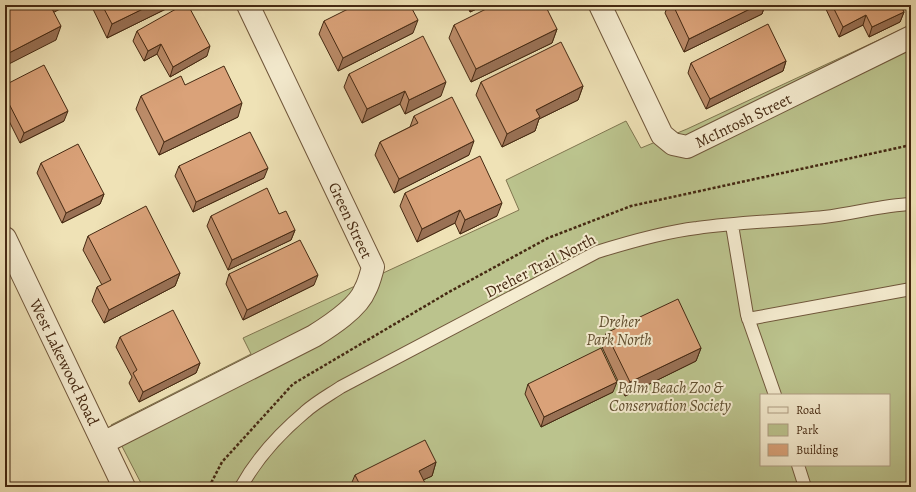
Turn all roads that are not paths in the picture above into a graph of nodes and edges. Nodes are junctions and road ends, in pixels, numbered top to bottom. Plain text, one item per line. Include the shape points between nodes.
1 (248, 5) edge
2 (600, 5) edge
3 (911, 37) edge
4 (911, 204) edge
5 (732, 225) junction
6 (5, 238) edge
7 (911, 289) edge
8 (748, 319) junction
9 (775, 394) edge
10 (103, 443) junction
11 (798, 466) edge
12 (124, 487) edge
13 (241, 487) edge
14 (805, 487) edge

1 - 10 street, Green Street via 373,267 365,292 334,324 314,336
2 - 3 street, McIntosh Street via 662,135 673,144 687,147
4 - 5 lane, Dreher Trail North via 896,204 826,217
5 - 8 lane
5 - 13 lane, Dreher Trail North via 696,228 636,240 596,252 348,383 306,411 275,439
6 - 10 street, West Lakewood Road
7 - 8 lane
8 - 9 lane
10 - 12 street, West Lakewood Road
11 - 14 lane

